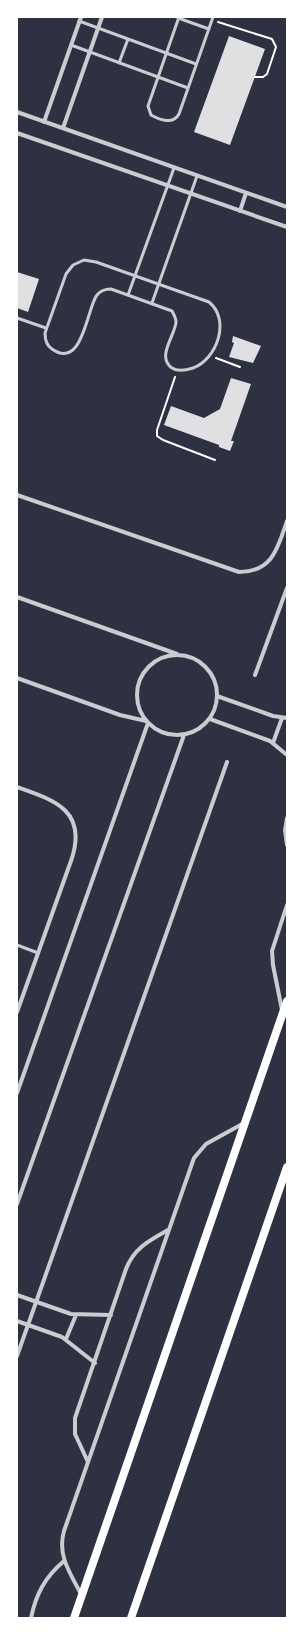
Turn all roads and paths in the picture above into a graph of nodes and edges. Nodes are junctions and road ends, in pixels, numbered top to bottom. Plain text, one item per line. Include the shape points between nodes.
1 (102, 17) edge
2 (179, 18) edge
3 (212, 18) edge
4 (80, 19) edge
5 (98, 28) junction
6 (209, 28) junction
7 (128, 39) junction
8 (71, 45) junction
9 (89, 52) junction
10 (166, 53) junction
11 (119, 63) junction
12 (196, 64) junction
13 (158, 77) junction
14 (255, 77) dead end
15 (188, 88) junction
16 (17, 112) edge
17 (44, 122) junction
18 (62, 128) junction
19 (17, 133) edge
20 (174, 168) junction
21 (197, 176) junction
22 (167, 186) junction
23 (246, 193) junction
24 (190, 194) junction
25 (287, 207) edge
26 (240, 211) junction
27 (287, 227) edge
28 (134, 276) junction
29 (159, 284) junction
30 (128, 295) junction
31 (152, 303) junction
32 (17, 318) edge
33 (46, 328) junction
34 (209, 356) junction
35 (240, 367) dead end
36 (177, 370) junction
37 (215, 460) dead end
38 (17, 495) edge
39 (287, 521) edge
40 (287, 588) edge
41 (17, 597) edge
42 (179, 655) junction
43 (255, 675) dead end
44 (17, 678) edge
45 (217, 696) junction
46 (285, 718) edge
47 (210, 719) junction
48 (147, 722) junction
49 (184, 735) junction
50 (273, 743) junction
51 (287, 755) edge
52 (227, 762) dead end
53 (17, 787) edge
54 (287, 818) edge
55 (287, 845) edge
56 (287, 905) edge
57 (17, 945) edge
58 (38, 953) junction
59 (287, 1001) edge
60 (17, 1012) edge
61 (283, 1012) junction
62 (17, 1093) edge
63 (244, 1123) junction
64 (287, 1167) edge
65 (17, 1204) edge
66 (168, 1230) junction
67 (17, 1295) edge
68 (36, 1302) junction
69 (76, 1315) junction
70 (111, 1315) junction
71 (17, 1321) edge
72 (28, 1324) junction
73 (66, 1339) junction
74 (17, 1356) edge
75 (94, 1363) junction
76 (88, 1462) junction
77 (64, 1561) junction
78 (81, 1595) junction
79 (31, 1618) edge
80 (74, 1618) edge
81 (131, 1618) edge

1 - 5 street
2 - 6 lane
2 - 10 lane
3 - 6 lane
3 - 14 path via 272,39 276,48 267,74
4 - 5 lane
4 - 8 street
5 - 7 lane
5 - 9 street
6 - 12 lane
7 - 10 lane
7 - 11 lane
8 - 9 lane
8 - 17 street
9 - 11 lane
9 - 18 street
10 - 12 lane
10 - 13 lane
11 - 13 lane
12 - 15 lane
13 - 15 lane
13 - 15 lane via 149,109 151,114 161,119 169,121 178,117
16 - 17 street
17 - 18 street
18 - 20 street
19 - 22 street
20 - 21 street
20 - 22 lane
21 - 23 street
21 - 24 lane
22 - 24 street
22 - 28 lane
23 - 25 street
23 - 26 street
24 - 26 street
24 - 29 lane
26 - 27 street
28 - 29 lane
28 - 30 lane
28 - 33 lane via 90,260 73,264 66,274
29 - 31 lane
29 - 34 lane via 204,300 216,309 220,319 220,330
30 - 31 lane
30 - 33 lane via 111,289 98,294 78,346 69,352 59,353 50,348 45,339
31 - 36 lane via 172,311 176,319 166,357 171,367
32 - 33 lane
34 - 35 path
34 - 36 lane via 192,368
36 - 37 path via 157,436
38 - 39 street via 239,572 253,571 271,559
40 - 43 street
41 - 42 street
42 - 45 street via 194,658 206,667 216,686
42 - 48 street via 156,660 141,677 137,688 137,700
44 - 48 street via 120,715
45 - 46 street
45 - 47 street
46 - 50 street
47 - 49 street via 194,732
47 - 50 street
48 - 49 street via 165,734
48 - 62 street
49 - 65 street
50 - 51 street
52 - 68 street
53 - 58 street via 63,807 74,826 76,837 75,848
54 - 55 street
56 - 61 street via 272,951
57 - 58 lane
58 - 60 street
59 - 61 main road
61 - 63 main road
63 - 66 street via 206,1144 197,1153
63 - 78 main road
64 - 81 main road
66 - 70 street via 135,1253 126,1268
66 - 76 street
67 - 68 street
68 - 69 street
68 - 72 street
69 - 70 street
69 - 73 street
70 - 75 street
71 - 72 street
72 - 73 street
72 - 74 street
73 - 75 street
75 - 76 street via 75,1426 77,1442
76 - 77 street via 62,1538
77 - 78 street
77 - 79 street via 43,1583
78 - 80 main road

